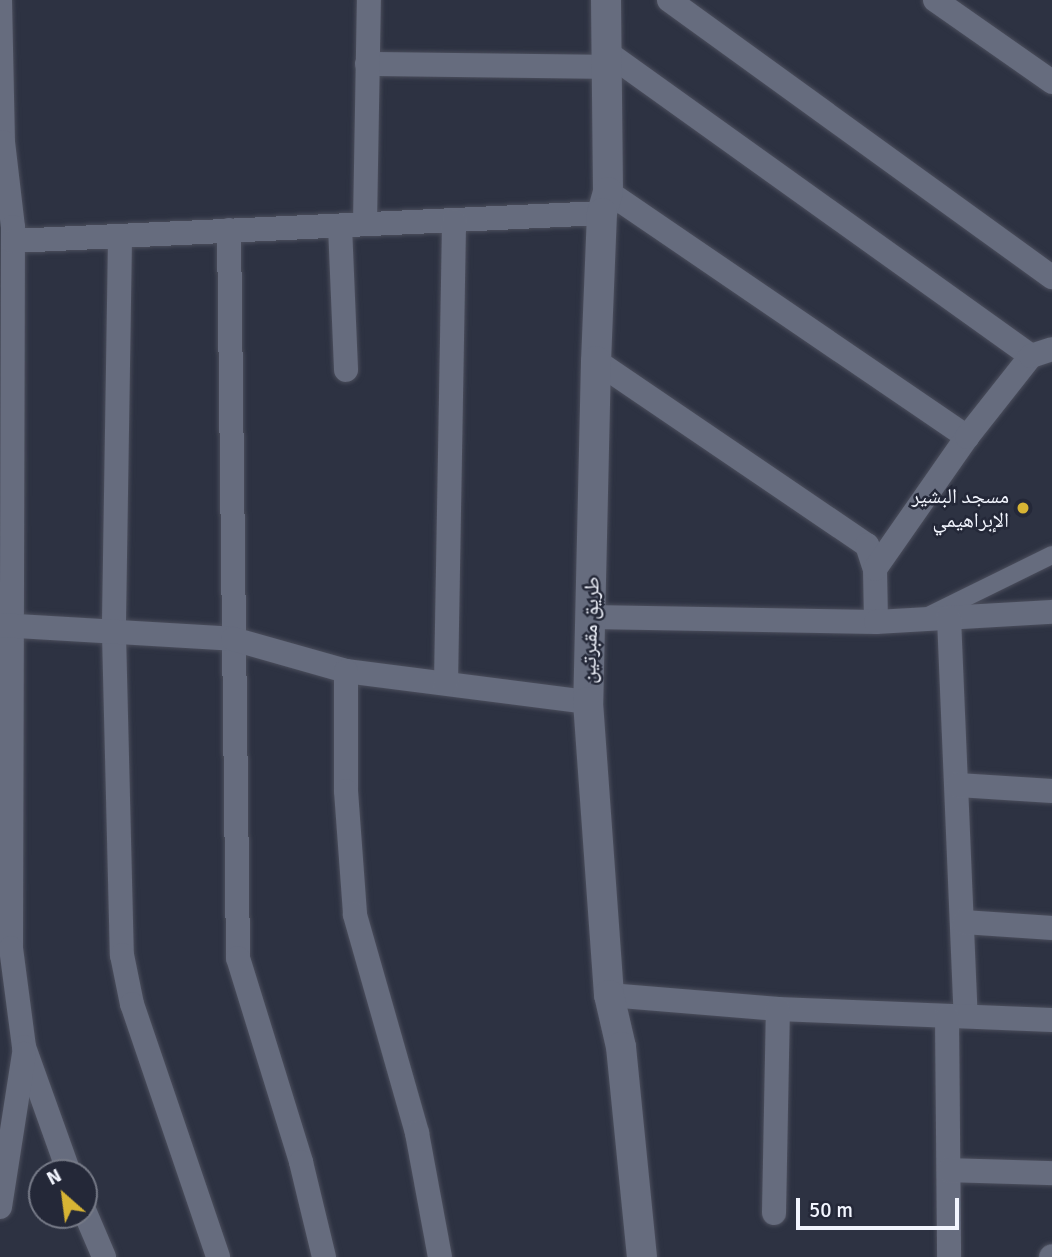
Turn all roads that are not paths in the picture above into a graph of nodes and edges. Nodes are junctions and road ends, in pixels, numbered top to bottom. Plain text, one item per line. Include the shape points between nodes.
1 (0, 0) edge
2 (369, 0) edge
3 (606, 0) edge
4 (669, 0) edge
5 (935, 0) edge
6 (0, 36) edge
7 (605, 59) junction
8 (367, 64) junction
9 (1052, 82) edge
10 (1, 142) edge
11 (605, 203) junction
12 (454, 221) junction
13 (365, 223) junction
14 (340, 226) junction
15 (229, 230) junction
16 (9, 237) edge
17 (120, 239) junction
18 (1052, 277) edge
19 (1042, 353) edge
20 (596, 362) junction
21 (346, 370) dead end
22 (967, 437) junction
23 (1052, 555) edge
24 (875, 569) junction
25 (1052, 611) edge
26 (591, 617) junction
27 (949, 618) junction
28 (921, 620) junction
29 (876, 622) junction
30 (6, 626) edge
31 (114, 634) junction
32 (233, 639) junction
33 (346, 671) junction
34 (446, 683) junction
35 (588, 702) junction
36 (958, 785) junction
37 (1052, 790) edge
38 (964, 922) junction
39 (1052, 928) edge
40 (609, 995) junction
41 (778, 1009) junction
42 (956, 1017) junction
43 (1052, 1020) edge
44 (24, 1047) junction
45 (64, 1159) edge
46 (949, 1170) junction
47 (1052, 1173) edge
48 (0, 1207) edge
49 (774, 1213) dead end
50 (92, 1229) edge
51 (104, 1257) edge
52 (218, 1257) edge
53 (324, 1257) edge
54 (440, 1257) edge
55 (642, 1257) edge
56 (949, 1257) edge

1 - 6 street
2 - 8 street
3 - 7 street, طريق مقبرتين
4 - 18 street
5 - 9 street
6 - 10 street
7 - 8 street
7 - 11 street, طريق مقبرتين
7 - 19 street
8 - 13 street
10 - 16 street
11 - 12 street
11 - 20 street, طريق مقبرتين
11 - 22 street
12 - 13 street
12 - 34 street
13 - 14 street
14 - 15 street
14 - 21 street
15 - 17 street
15 - 32 street
16 - 17 street
16 - 30 street
17 - 31 street
19 - 22 street
20 - 24 street via 867,545
20 - 26 street, طريق مقبرتين
22 - 24 street
23 - 28 street
24 - 29 street
25 - 27 street
26 - 29 street
26 - 35 street, طريق مقبرتين
27 - 28 street
27 - 36 street
28 - 29 street
30 - 31 street
30 - 44 street via 10,948
31 - 32 street
31 - 52 street via 122,955 132,1004
32 - 33 street
32 - 53 street via 238,958 301,1162
33 - 34 street
33 - 54 street via 346,791 355,915 420,1145
34 - 35 street
35 - 40 street, طريق مقبرتين
36 - 37 street
36 - 38 street
38 - 39 street
38 - 42 street
40 - 41 street
40 - 55 street, طريق مقبرتين via 621,1046
41 - 42 street
41 - 49 street
42 - 43 street
42 - 46 street
44 - 45 street
44 - 48 street
46 - 47 street
46 - 56 street
50 - 51 street

